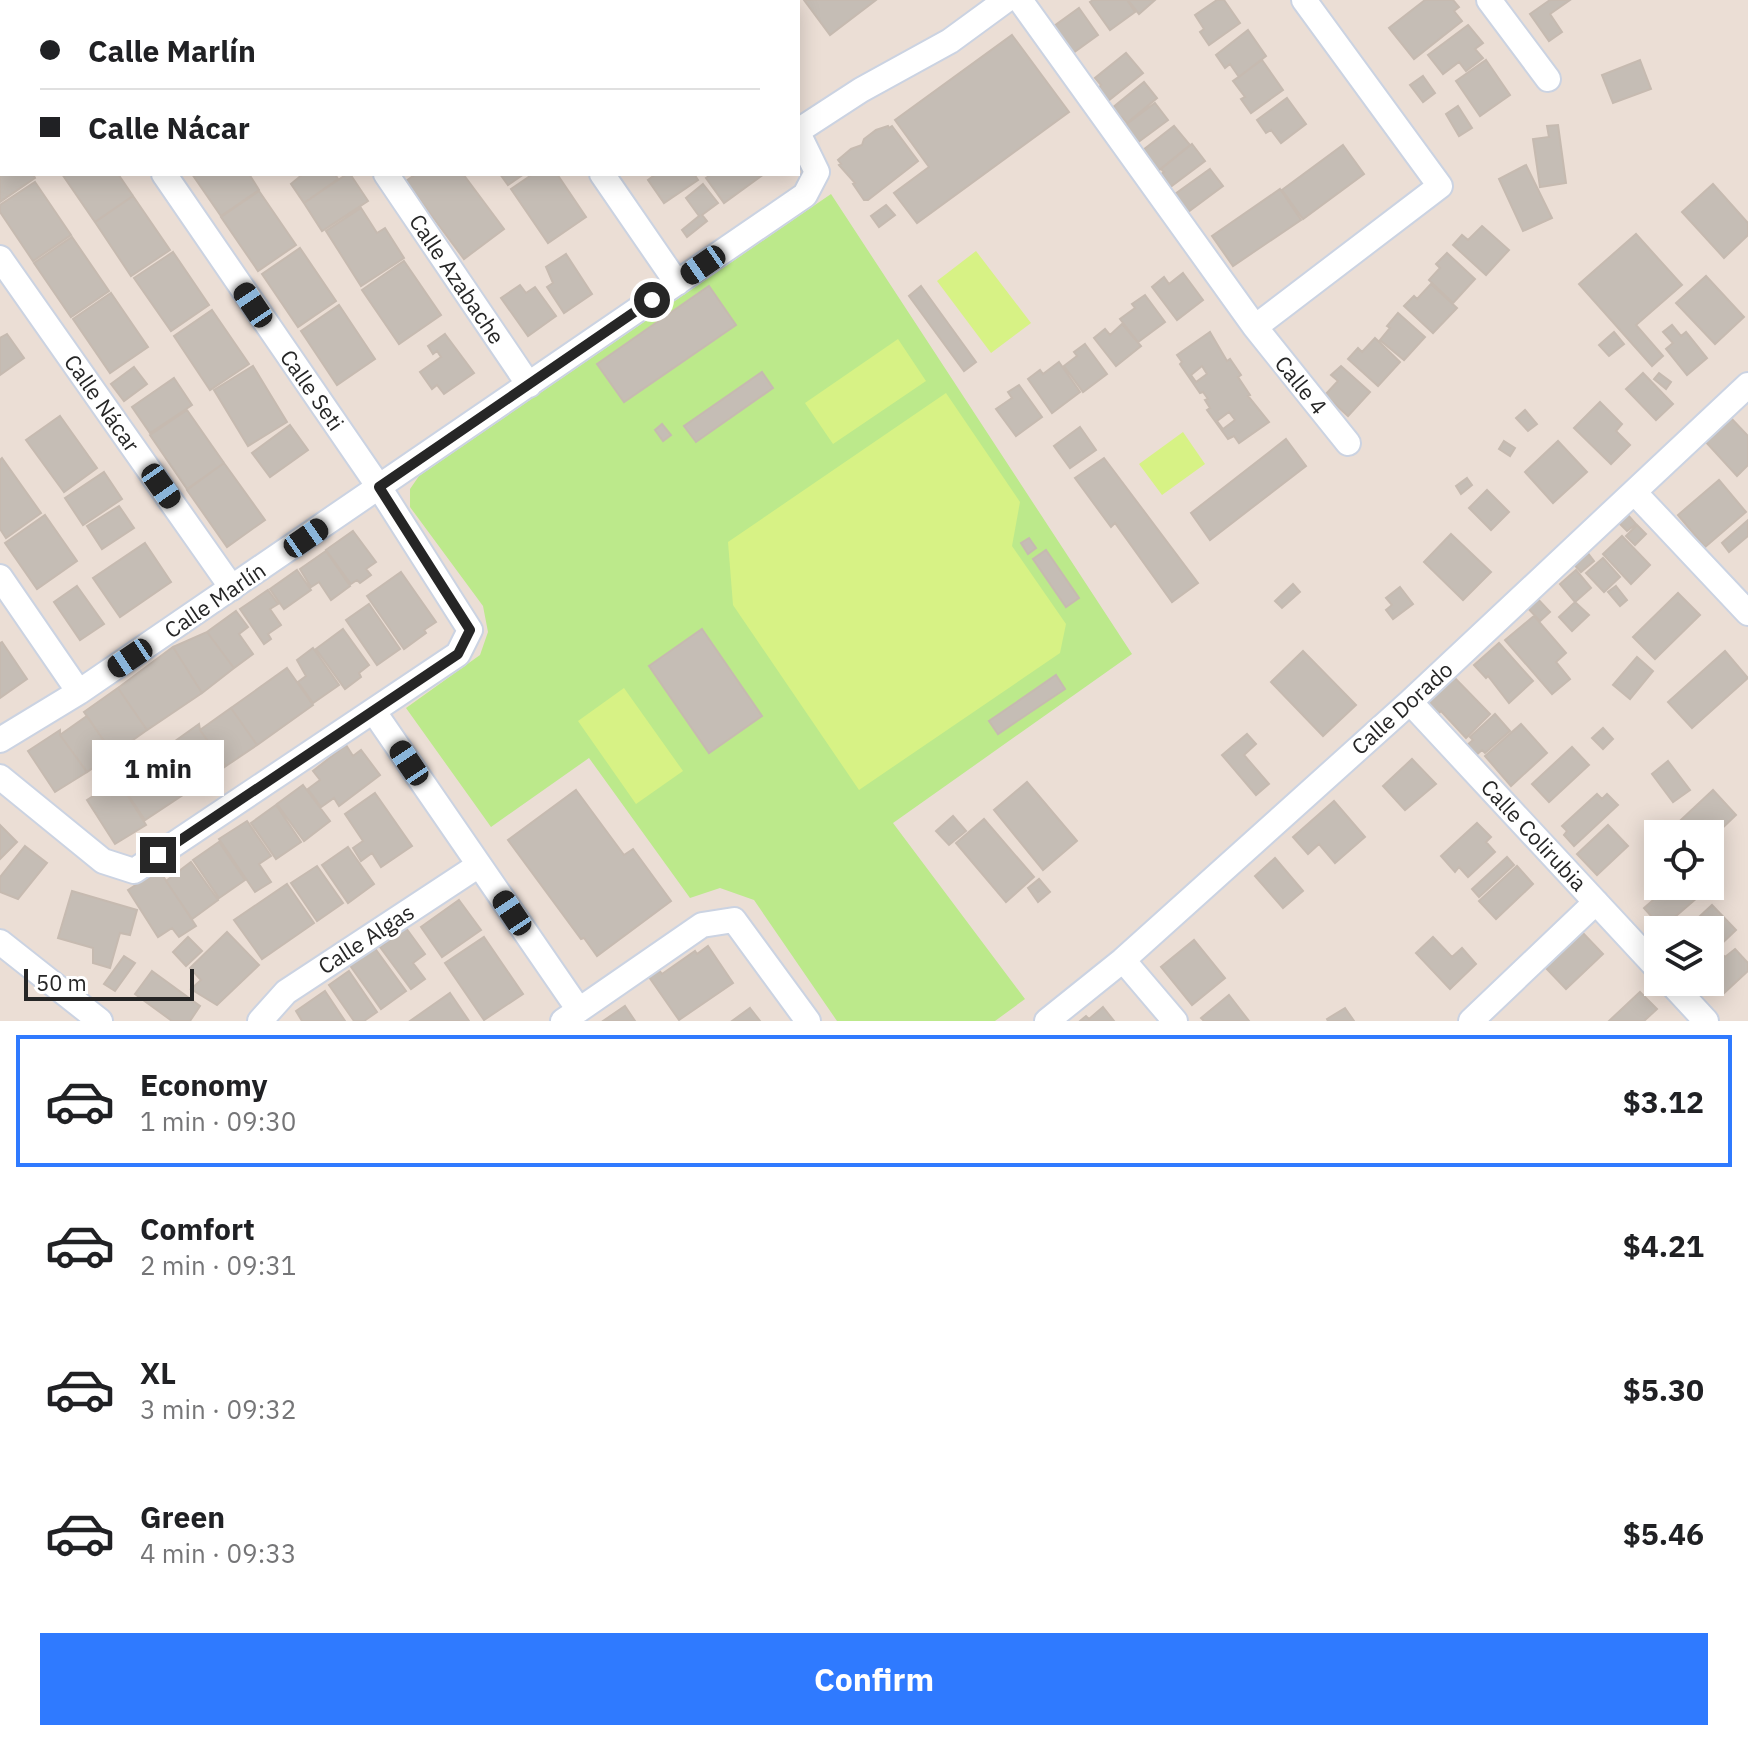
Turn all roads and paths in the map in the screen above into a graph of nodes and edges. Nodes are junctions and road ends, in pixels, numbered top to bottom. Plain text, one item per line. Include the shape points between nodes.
1 (1006, 0) edge
2 (1020, 0) edge
3 (1304, 0) edge
4 (1489, 0) edge
5 (1548, 79) dead end
6 (800, 131) edge
7 (800, 136) edge
8 (165, 176) edge
9 (387, 176) edge
10 (603, 176) edge
11 (0, 258) edge
12 (677, 283) junction
13 (1255, 327) junction
14 (529, 385) junction
15 (1748, 385) edge
16 (1348, 443) dead end
17 (379, 487) junction
18 (1634, 492) junction
19 (0, 577) edge
20 (232, 588) junction
21 (1748, 613) edge
22 (79, 692) junction
23 (1410, 702) junction
24 (374, 712) junction
25 (0, 740) edge
26 (0, 777) edge
27 (479, 865) junction
28 (1596, 902) junction
29 (0, 942) edge
30 (1644, 954) edge
31 (1123, 960) junction
32 (1683, 996) edge
33 (571, 1016) edge
34 (100, 1021) edge
35 (260, 1021) edge
36 (808, 1021) edge
37 (1047, 1021) edge
38 (1175, 1021) edge
39 (1471, 1021) edge
40 (1706, 1021) edge

1 - 6 street via 950,41
2 - 13 street, Calle 4
3 - 13 street via 1440,186
4 - 5 street
7 - 12 street, Calle Marlín via 817,172 805,195
8 - 17 street, Calle Seti
9 - 14 street, Calle Azabache
10 - 12 street
11 - 20 street, Calle Nácar
12 - 14 street, Calle Marlín
13 - 16 street, Calle 4
14 - 17 street, Calle Marlín
15 - 18 street, Calle Dorado
17 - 20 street, Calle Marlín
17 - 24 street via 470,630 458,654
18 - 21 street
18 - 23 street, Calle Dorado
19 - 22 street
20 - 22 street, Calle Marlín
22 - 25 street, Calle Marlín
23 - 28 street, Calle Colirubia
23 - 31 street, Calle Dorado
24 - 26 street via 134,871 103,861
24 - 27 street
27 - 33 street
27 - 35 street, Calle Algas via 286,992
28 - 30 street, Calle Colirubia
28 - 39 street
29 - 34 street
31 - 37 street, Calle Dorado
31 - 38 street
32 - 40 street
33 - 36 street via 702,925 734,920

